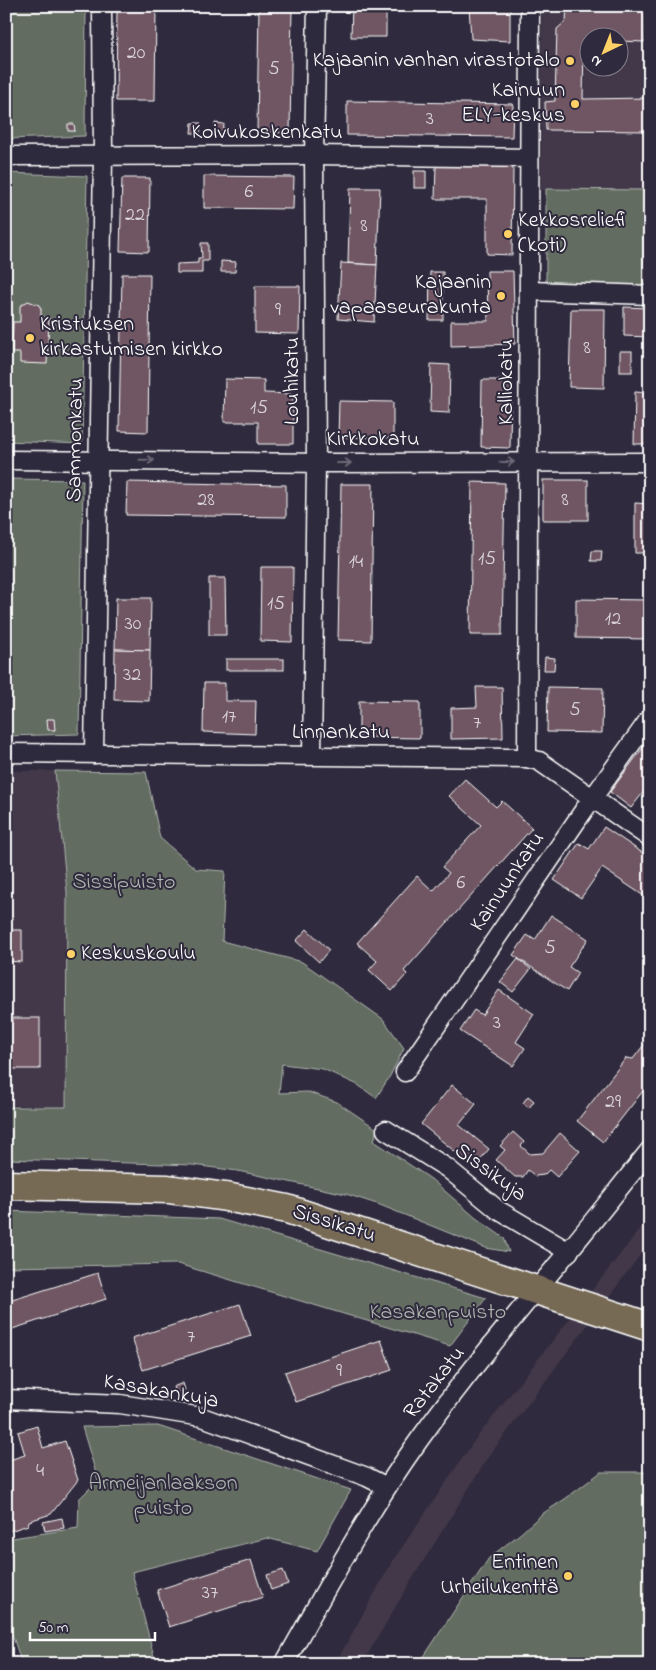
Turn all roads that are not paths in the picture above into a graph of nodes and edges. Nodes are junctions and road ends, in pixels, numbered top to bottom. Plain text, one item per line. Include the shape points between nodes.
1 (102, 6) edge
2 (317, 6) edge
3 (530, 6) edge
4 (314, 155) junction
5 (6, 156) edge
6 (103, 156) junction
7 (528, 158) junction
8 (529, 291) junction
9 (650, 295) edge
10 (6, 460) edge
11 (98, 460) junction
12 (529, 462) junction
13 (650, 462) edge
14 (316, 463) junction
15 (650, 718) edge
16 (6, 753) edge
17 (94, 754) junction
18 (312, 755) junction
19 (527, 758) junction
20 (592, 798) junction
21 (650, 838) edge
22 (405, 1072) dead end
23 (386, 1130) dead end
24 (650, 1150) edge
25 (6, 1186) edge
26 (568, 1252) junction
27 (536, 1290) junction
28 (650, 1327) edge
29 (6, 1399) edge
30 (387, 1487) junction
31 (284, 1664) edge

1 - 6 street, Sammonkatu
2 - 4 street, Louhikatu
3 - 7 street, Kalliokatu
4 - 6 street, Koivukoskenkatu
4 - 7 street, Koivukoskenkatu
4 - 14 street, Louhikatu
5 - 6 street, Koivukoskenkatu
6 - 11 street, Sammonkatu
7 - 8 street, Kalliokatu
8 - 9 street
8 - 12 street, Kalliokatu
10 - 11 street, Kirkkokatu
11 -> 14 street, Kirkkokatu
11 - 17 street, Sammonkatu
12 - 13 street, Kirkkokatu
14 -> 12 street, Kirkkokatu
12 - 19 street, Kalliokatu
14 - 18 street, Louhikatu
15 - 20 street, Kainuunkatu
16 - 17 street, Linnankatu
17 - 18 street, Linnankatu
18 - 19 street, Linnankatu
19 - 20 street, Linnankatu via 539,760
20 - 21 street, Linnankatu
20 - 22 street, Kainuunkatu
23 - 26 street, Sissikuja via 447,1168 498,1210
24 - 26 street, Ratakatu
25 - 27 main road, Sissikatu via 168,1189 226,1197 296,1212
26 - 27 street, Ratakatu
27 - 28 main road, Sissikatu
27 - 30 street, Ratakatu via 420,1439
29 - 30 street, Kasakankuja via 120,1404 202,1417
30 - 31 street, Ratakatu

